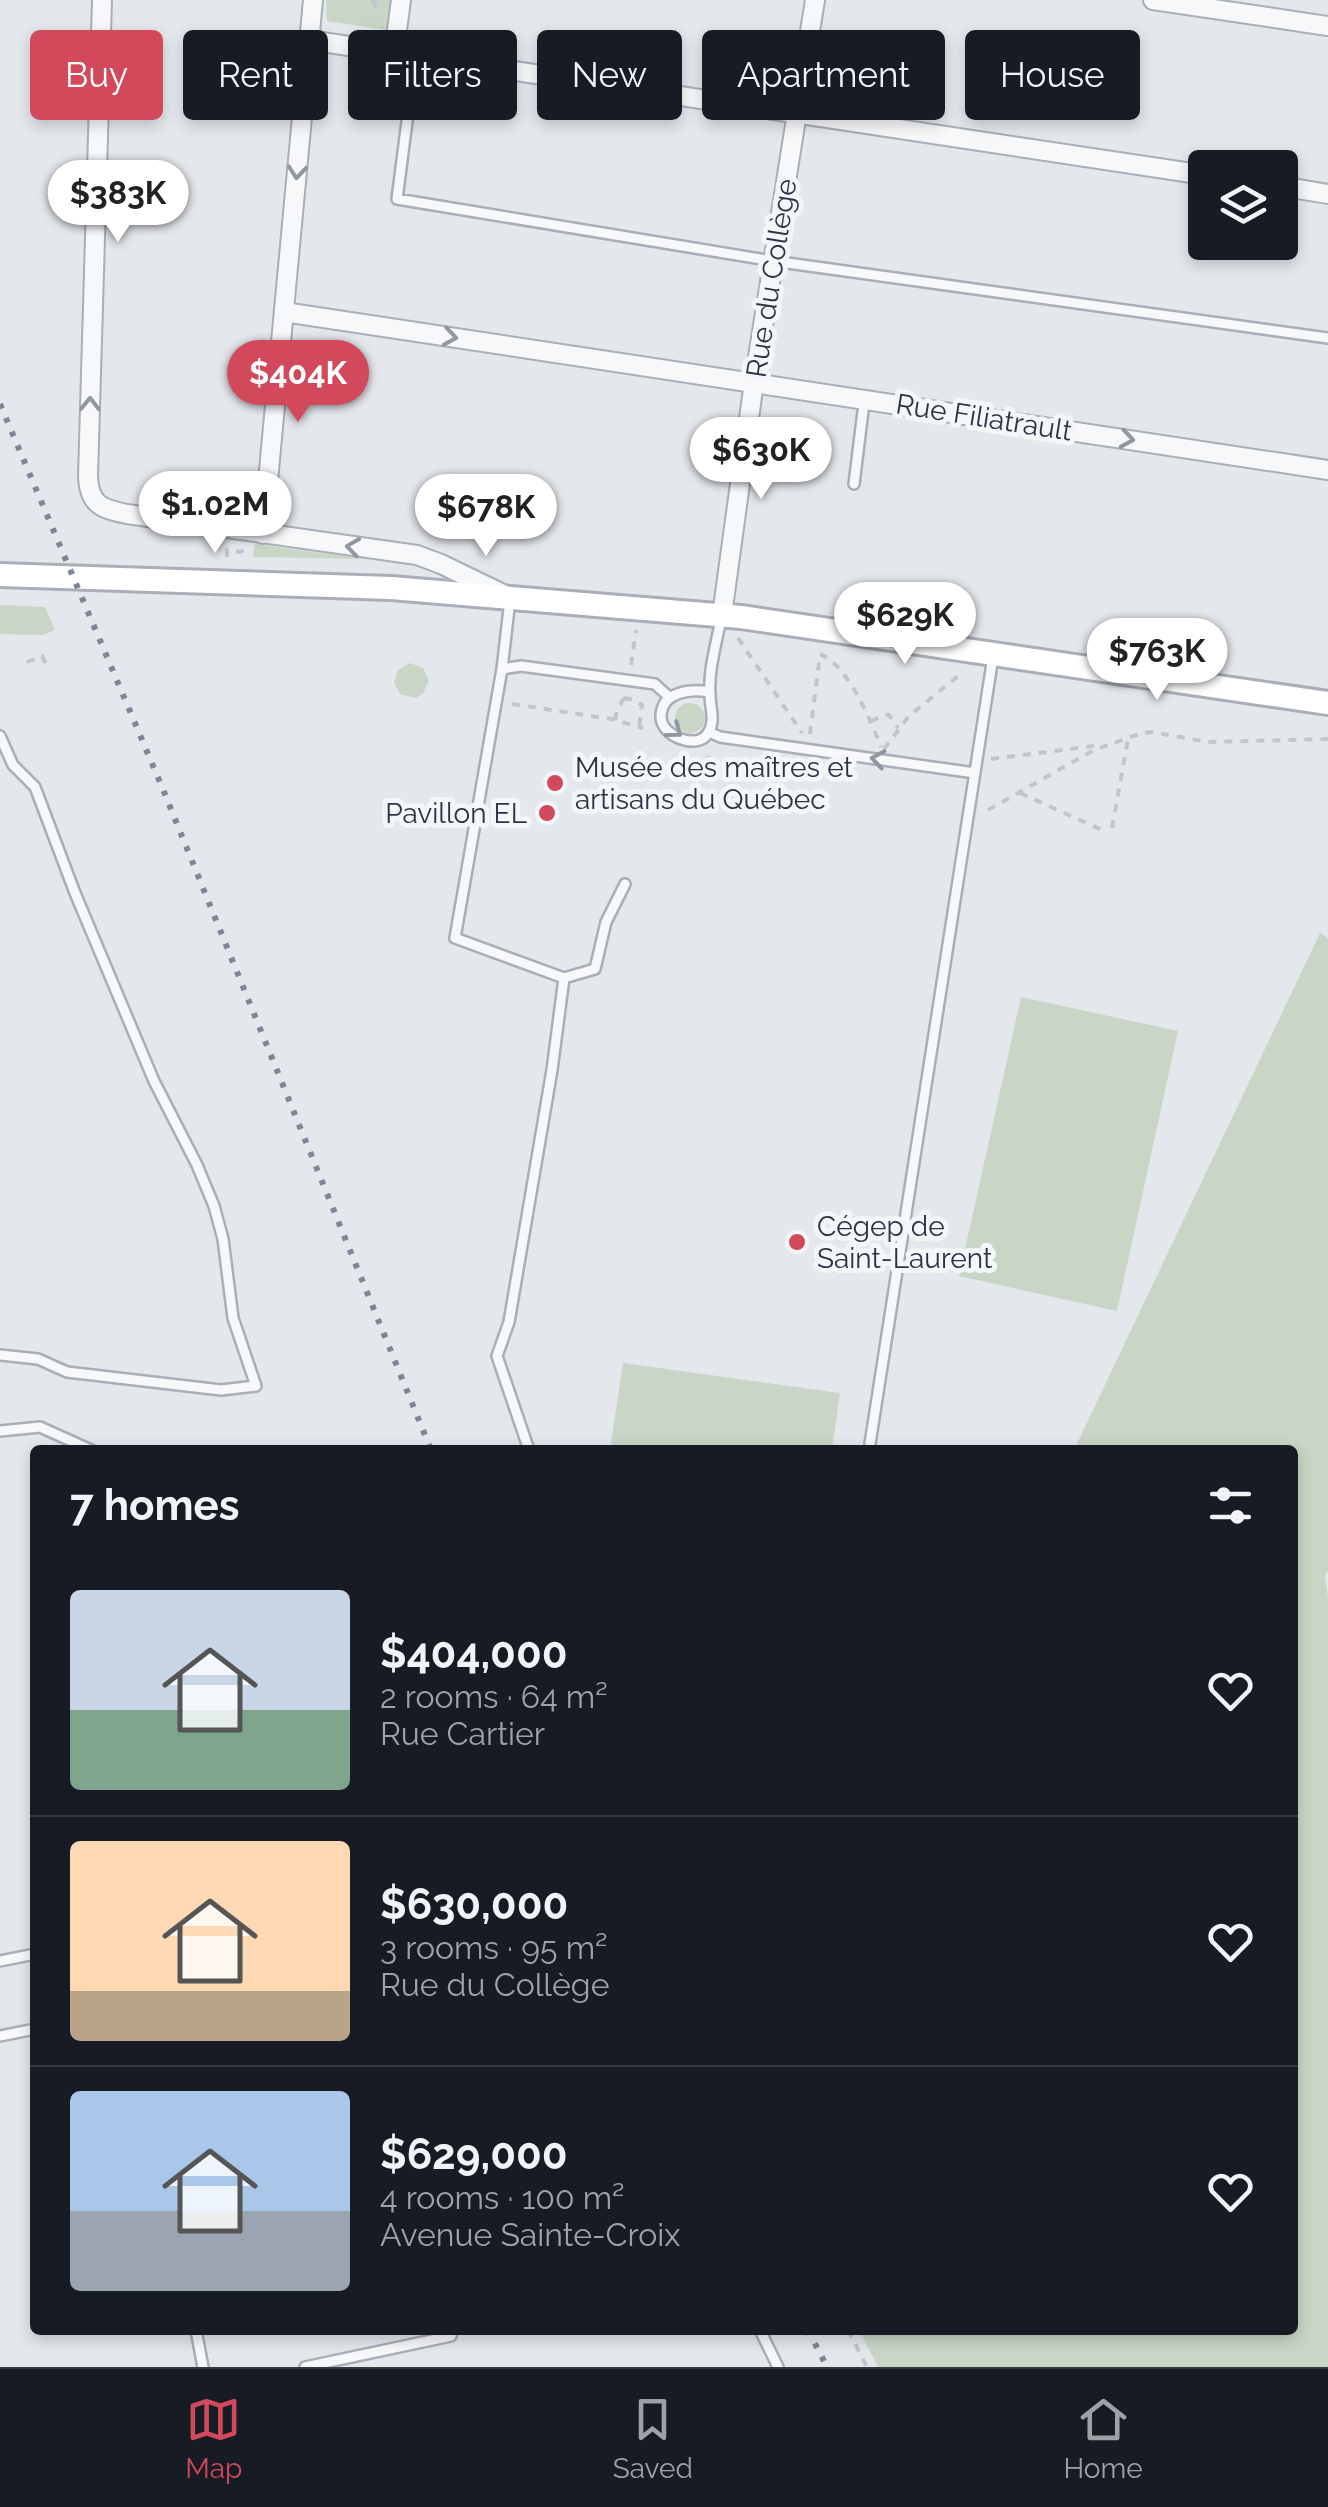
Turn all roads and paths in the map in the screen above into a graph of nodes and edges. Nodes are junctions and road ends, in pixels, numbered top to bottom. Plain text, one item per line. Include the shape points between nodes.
1 (102, 0) edge
2 (312, 0) edge
3 (401, 0) edge
4 (815, 0) edge
5 (1153, 0) edge
6 (1328, 26) edge
7 (310, 30) edge
8 (397, 30) edge
9 (810, 30) edge
10 (517, 72) edge
11 (702, 100) edge
12 (302, 120) edge
13 (407, 120) edge
14 (796, 120) edge
15 (837, 120) edge
16 (1188, 172) edge
17 (1298, 189) edge
18 (1328, 194) edge
19 (774, 261) junction
20 (284, 312) junction
21 (1328, 338) edge
22 (754, 382) junction
23 (862, 411) dead end
24 (742, 468) junction
25 (1328, 470) edge
26 (771, 472) dead end
27 (854, 484) dead end
28 (263, 534) junction
29 (239, 552) dead end
30 (227, 557) dead end
31 (0, 576) edge
32 (510, 597) junction
33 (722, 615) junction
34 (637, 624) dead end
35 (738, 638) dead end
36 (822, 646) dead end
37 (993, 653) junction
38 (820, 654) junction
39 (27, 662) dead end
40 (46, 664) dead end
41 (631, 665) dead end
42 (971, 666) dead end
43 (502, 669) junction
44 (709, 692) junction
45 (670, 698) junction
46 (512, 704) dead end
47 (1328, 704) edge
48 (615, 720) junction
49 (870, 722) junction
50 (898, 728) junction
51 (709, 732) junction
52 (0, 736) edge
53 (1128, 737) junction
54 (878, 738) junction
55 (890, 739) junction
56 (1328, 740) edge
57 (1106, 745) junction
58 (806, 756) dead end
59 (992, 759) dead end
60 (975, 773) junction
61 (806, 780) dead end
62 (1019, 793) junction
63 (988, 810) dead end
64 (1112, 828) dead end
65 (1102, 830) dead end
66 (625, 884) dead end
67 (564, 978) junction
68 (0, 1354) edge
69 (0, 1431) edge
70 (80, 1445) edge
71 (527, 1445) edge
72 (870, 1445) edge
73 (30, 1955) edge
74 (0, 1961) edge
75 (30, 2030) edge
76 (0, 2036) edge
77 (197, 2335) edge
78 (762, 2335) edge
79 (851, 2335) edge
80 (451, 2336) dead end
81 (202, 2367) edge
82 (305, 2367) edge
83 (778, 2367) edge
84 (867, 2367) edge

28 -> 1 street via 105,508 88,486
2 - 7 street
3 - 8 street
4 - 9 street, Rue du Collège
5 - 6 street
10 - 11 street
12 -> 20 street
13 - 19 lane via 397,199
14 - 19 street, Rue du Collège
15 - 16 street
17 - 18 street
19 - 21 lane
19 - 22 street, Rue du Collège
20 -> 22 street, Rue Filiatrault
20 - 28 street
22 - 24 street, Rue du Collège
22 -> 25 street, Rue Filiatrault
23 - 27 lane
24 - 26 lane
24 - 33 street, Rue du Collège
32 -> 28 street via 422,556
29 - 30 path via 228,550
31 - 32 main road
32 - 33 main road
32 - 43 lane
33 - 37 main road
33 - 44 lane
34 - 41 path
35 - 38 path via 809,739
36 - 38 path
37 - 47 main road
37 - 60 lane
38 - 49 path via 835,663
39 - 40 path via 42,656
42 - 50 path
43 - 45 lane via 655,684
43 - 67 lane via 456,938
44 - 45 lane via 686,690
44 - 51 lane
45 -> 51 lane via 661,720 666,729 691,742
46 - 48 path
48 - 48 path via 625,696 642,705 641,728
49 - 50 path via 885,714
49 - 54 path
50 - 55 path
60 -> 51 lane
52 - 68 lane via 12,766 35,787 154,1081 214,1206 233,1318 256,1386 221,1390 67,1372 38,1359
53 - 56 path via 1152,732 1208,742
53 - 57 path
53 - 64 path
54 - 55 path
54 - 55 path via 883,752
57 - 59 path
57 - 62 path
58 - 61 path
60 - 72 lane
62 - 63 path
62 - 65 path
66 - 67 lane via 606,922 595,969
67 - 71 lane via 509,1322 497,1356
69 - 70 lane via 40,1427
73 - 74 lane
75 - 76 lane
77 - 81 lane
78 - 83 lane
79 - 84 path
80 - 82 lane

